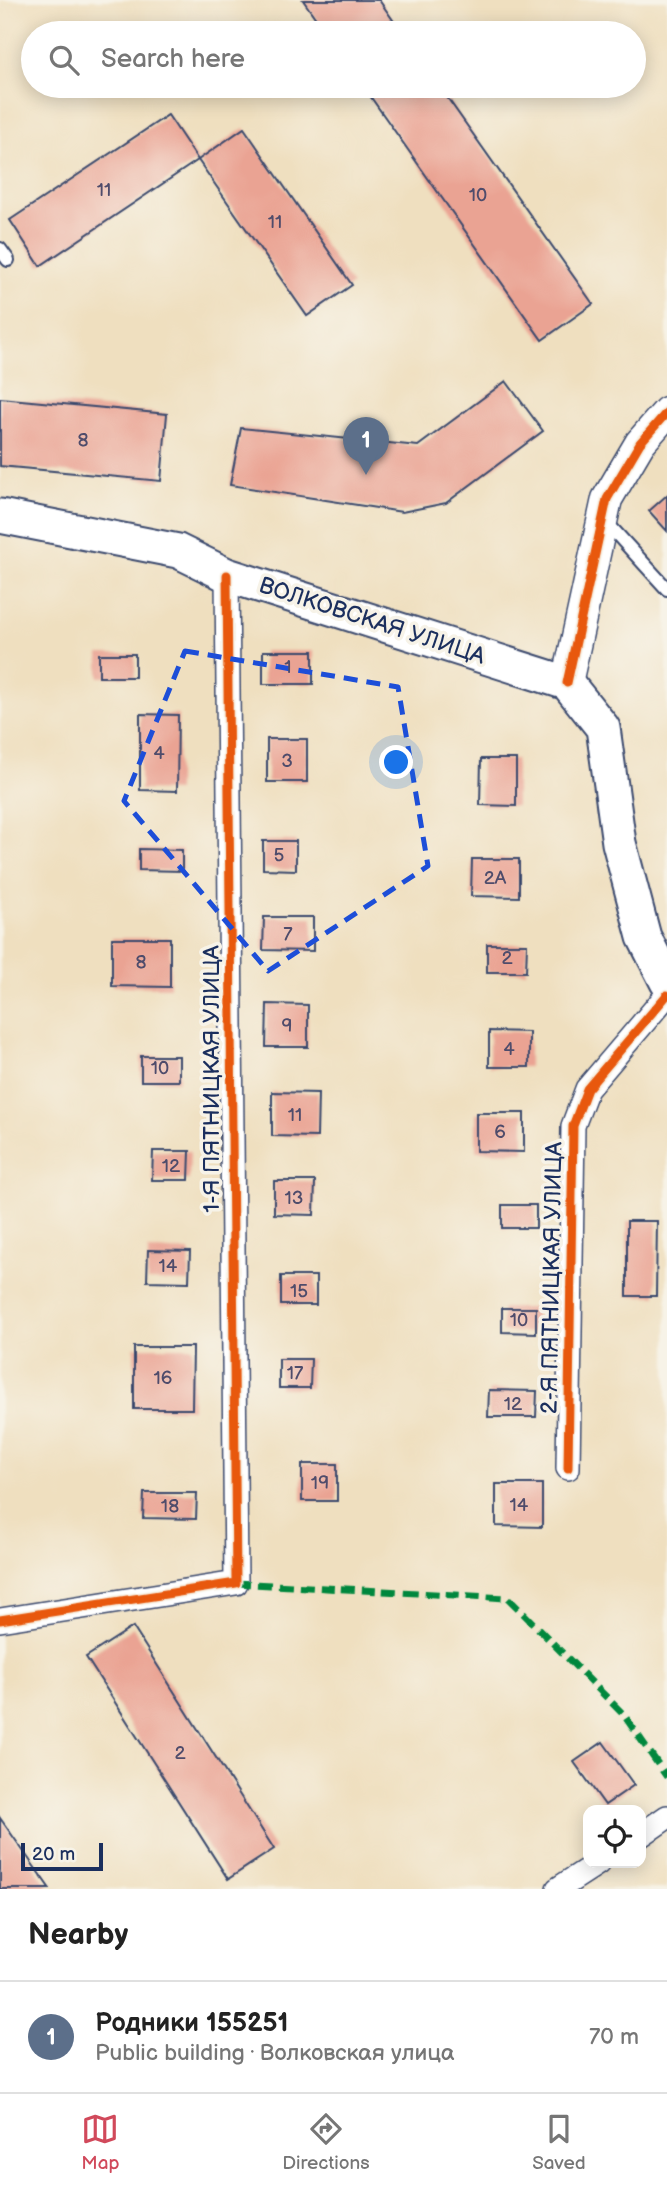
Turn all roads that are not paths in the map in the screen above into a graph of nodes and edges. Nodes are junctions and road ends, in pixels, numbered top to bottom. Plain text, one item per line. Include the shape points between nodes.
1 (667, 412) edge
2 (0, 516) edge
3 (603, 519) junction
4 (227, 575) junction
5 (667, 589) edge
6 (567, 683) junction
7 (667, 982) edge
8 (667, 995) edge
9 (568, 1468) dead end
10 (0, 1620) edge
11 (667, 1818) edge
12 (646, 1832) edge
13 (590, 1868) edge
14 (558, 1889) edge

1 - 3 street via 640,443 607,499
2 - 4 main road, ВОЛКОВСКАЯ УЛИЦА via 178,551
3 - 5 lane
3 - 6 street
4 - 6 main road, ВОЛКОВСКАЯ УЛИЦА
4 - 10 street, 1-Я ПЯТНИЦКАЯ УЛИЦА via 236,1583
6 - 7 main road via 603,728 619,843 644,937
8 - 9 street, 2-Я ПЯТНИЦКАЯ УЛИЦА via 587,1089 573,1126
11 - 12 street
13 - 14 street

